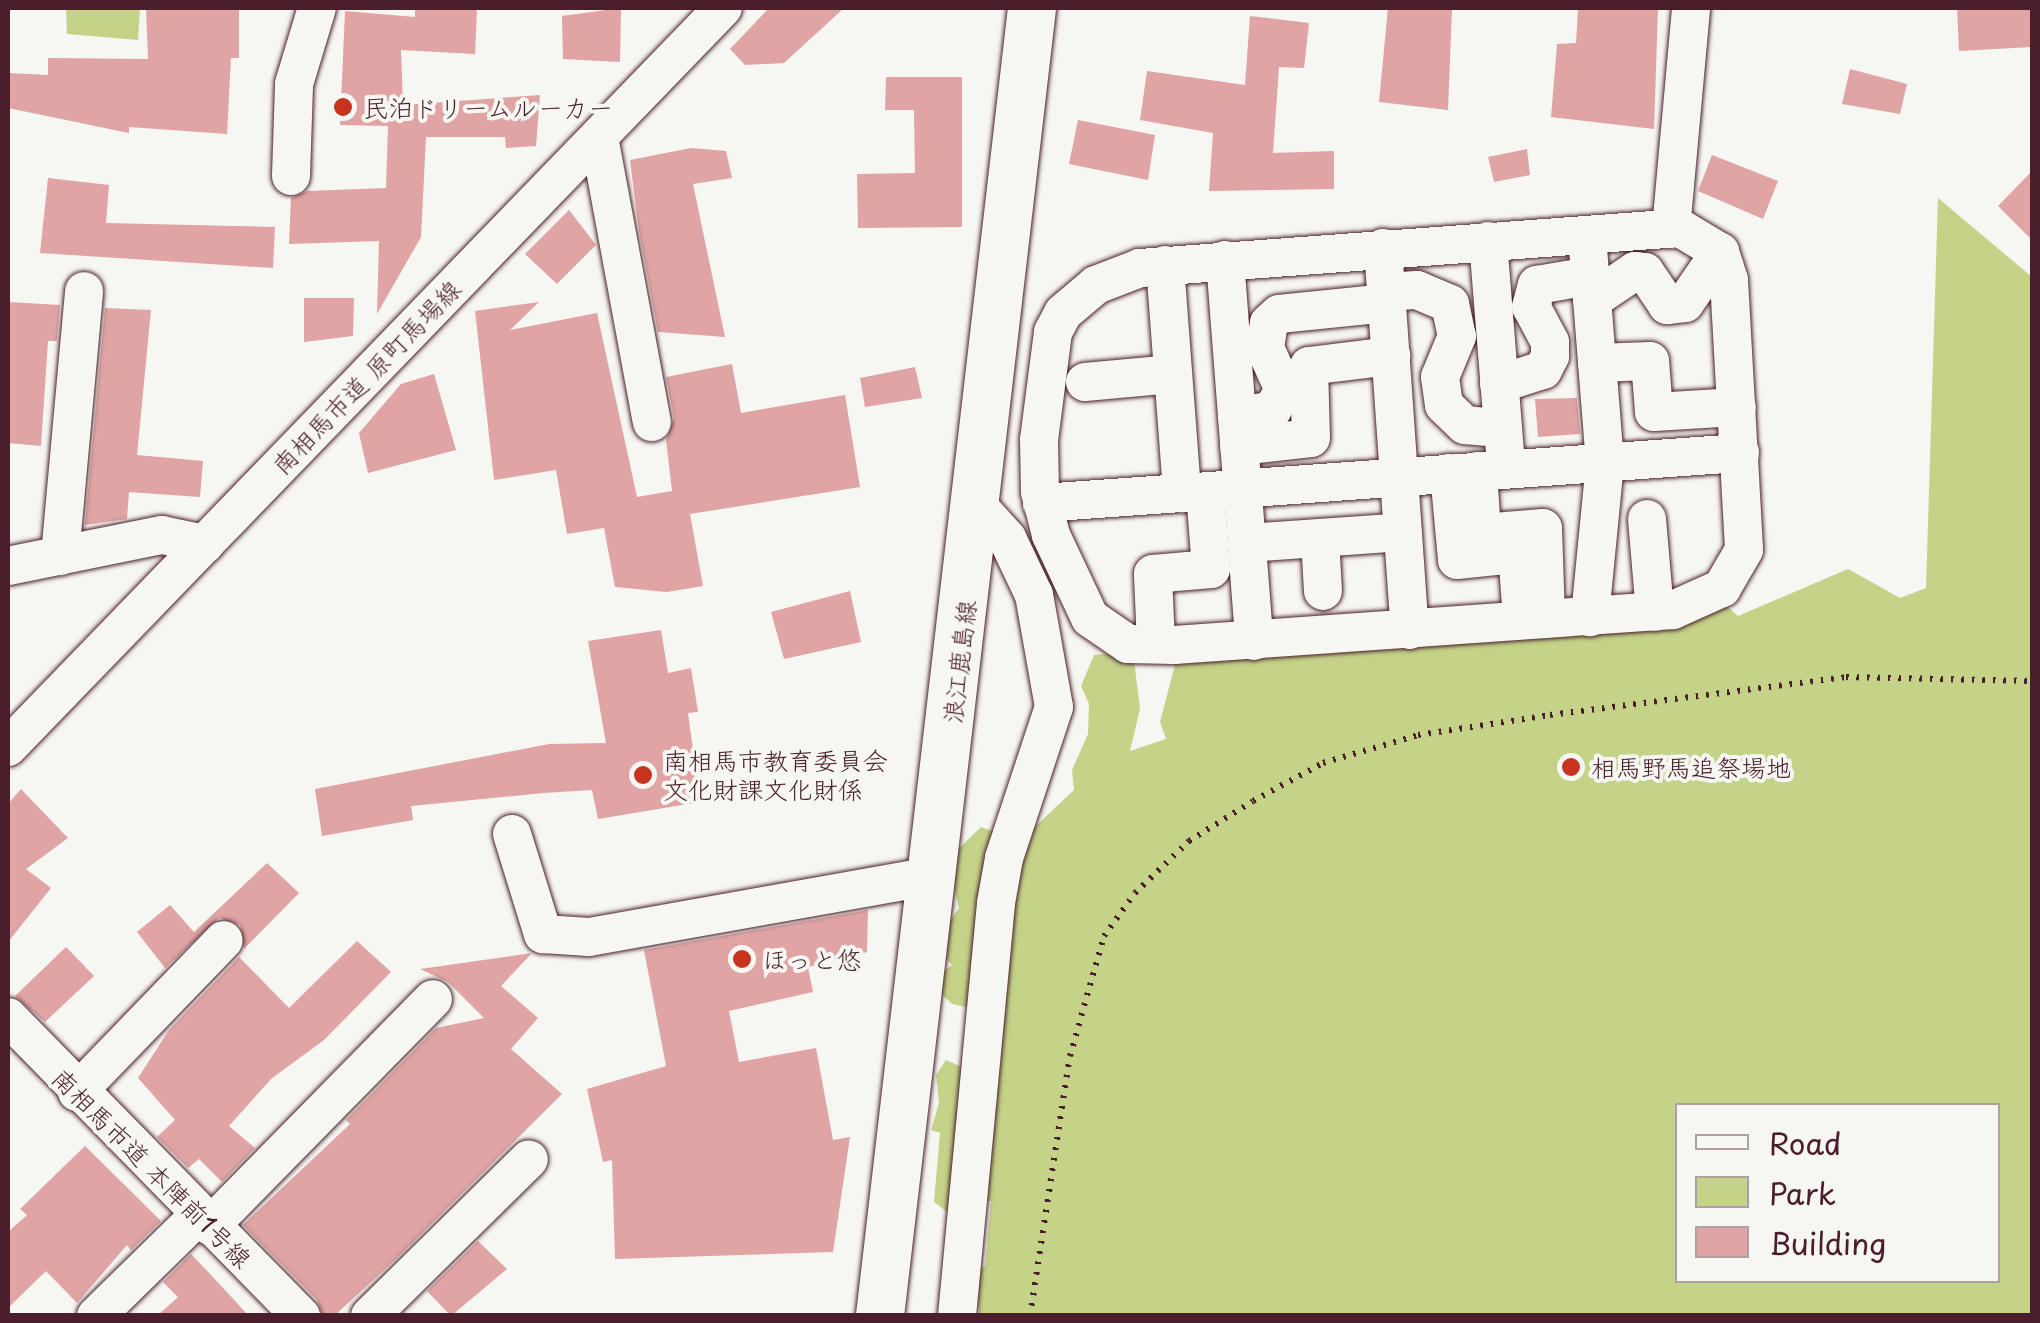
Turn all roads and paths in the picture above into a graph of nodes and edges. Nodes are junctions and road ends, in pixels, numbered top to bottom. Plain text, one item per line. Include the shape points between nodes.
1 (318, 8) edge
2 (723, 8) edge
3 (1032, 8) edge
4 (1690, 8) edge
5 (599, 136) junction
6 (291, 176) dead end
7 (1671, 229) junction
8 (1587, 234) junction
9 (1488, 241) junction
10 (1384, 248) junction
11 (1720, 252) junction
12 (1225, 260) junction
13 (1164, 266) junction
14 (1591, 288) junction
15 (84, 291) dead end
16 (1387, 298) junction
17 (1391, 356) junction
18 (1597, 364) junction
19 (1172, 374) junction
20 (1085, 382) dead end
21 (1499, 384) junction
22 (1737, 407) junction
23 (652, 422) dead end
24 (1502, 428) junction
25 (1238, 431) junction
26 (1740, 454) junction
27 (1604, 463) junction
28 (1478, 472) junction
29 (1400, 478) junction
30 (1242, 488) junction
31 (1193, 492) junction
32 (1042, 503) junction
33 (977, 505) junction
34 (1403, 532) junction
35 (1658, 537) dead end
36 (1320, 538) junction
37 (1247, 543) junction
38 (205, 544) junction
39 (60, 556) junction
40 (8, 566) edge
41 (1324, 591) dead end
42 (1655, 612) junction
43 (1590, 617) junction
44 (1534, 621) junction
45 (1410, 630) junction
46 (1254, 641) junction
47 (1156, 644) junction
48 (2032, 681) edge
49 (8, 747) edge
50 (512, 834) dead end
51 (933, 876) junction
52 (224, 940) dead end
53 (433, 999) dead end
54 (10, 1027) edge
55 (77, 1092) junction
56 (528, 1159) dead end
57 (205, 1221) junction
58 (96, 1316) edge
59 (300, 1316) edge
60 (370, 1316) edge
61 (880, 1316) edge
62 (957, 1316) edge
63 (1030, 1316) edge

1 - 6 street via 294,84
2 - 5 street, 南相馬市道 原町馬場線
3 - 33 main road, 浪江鹿島線
4 - 7 street
5 - 23 street
5 - 38 street, 南相馬市道 原町馬場線
7 - 8 street
7 - 11 street via 1702,236
8 - 9 street
8 - 14 street
9 - 10 street
9 - 21 street
10 - 12 street
10 - 16 street
11 - 14 street via 1685,302 1667,305 1645,272 1634,270
11 - 22 street
12 - 13 street
12 - 25 street
13 - 19 street
13 - 32 street via 1096,285 1053,332 1039,440
14 - 18 street
14 - 21 street via 1537,284 1531,307 1550,342 1550,356 1543,370
15 - 39 street
16 - 17 street
16 - 24 street via 1416,290 1450,304 1457,336 1440,378 1444,405 1465,425
16 - 25 street via 1279,314 1269,324 1265,348 1284,390 1272,410
17 - 25 street via 1309,366 1312,438
17 - 29 street
18 - 22 street via 1650,361 1654,412
18 - 27 street
19 - 20 street
19 - 31 street
21 - 24 street
22 - 26 street
24 - 28 street
25 - 30 street
26 - 27 street
26 - 42 street via 1740,566 1704,601
27 - 28 street
27 - 43 street
28 - 29 street
28 - 44 street via 1457,560 1505,555 1518,564
29 - 30 street
29 - 34 street
30 - 31 street
30 - 37 street
31 - 32 street
31 - 47 street via 1211,569 1154,574
32 - 47 street via 1090,618 1128,644
33 - 51 main road, 浪江鹿島線
33 - 62 street via 1006,538 1034,595 1054,707 1004,858 996,903
34 - 36 street
34 - 45 street
35 - 42 street
36 - 37 street
36 - 41 street
37 - 46 street
38 - 39 street via 162,535
38 - 49 street, 南相馬市道 原町馬場線
39 - 40 street
42 - 43 street
43 - 44 street
44 - 45 street
45 - 46 street
46 - 47 street
48 - 63 path via 1846,678 1418,736 1323,763 1205,831 1136,893 1104,936 1087,981
50 - 51 street via 543,934 590,937
51 - 61 main road, 浪江鹿島線
52 - 55 street
53 - 57 street
54 - 55 street, 南相馬市道 本陣前1号線
55 - 57 street, 南相馬市道 本陣前1号線
56 - 60 street
57 - 58 street
57 - 59 street, 南相馬市道 本陣前1号線

